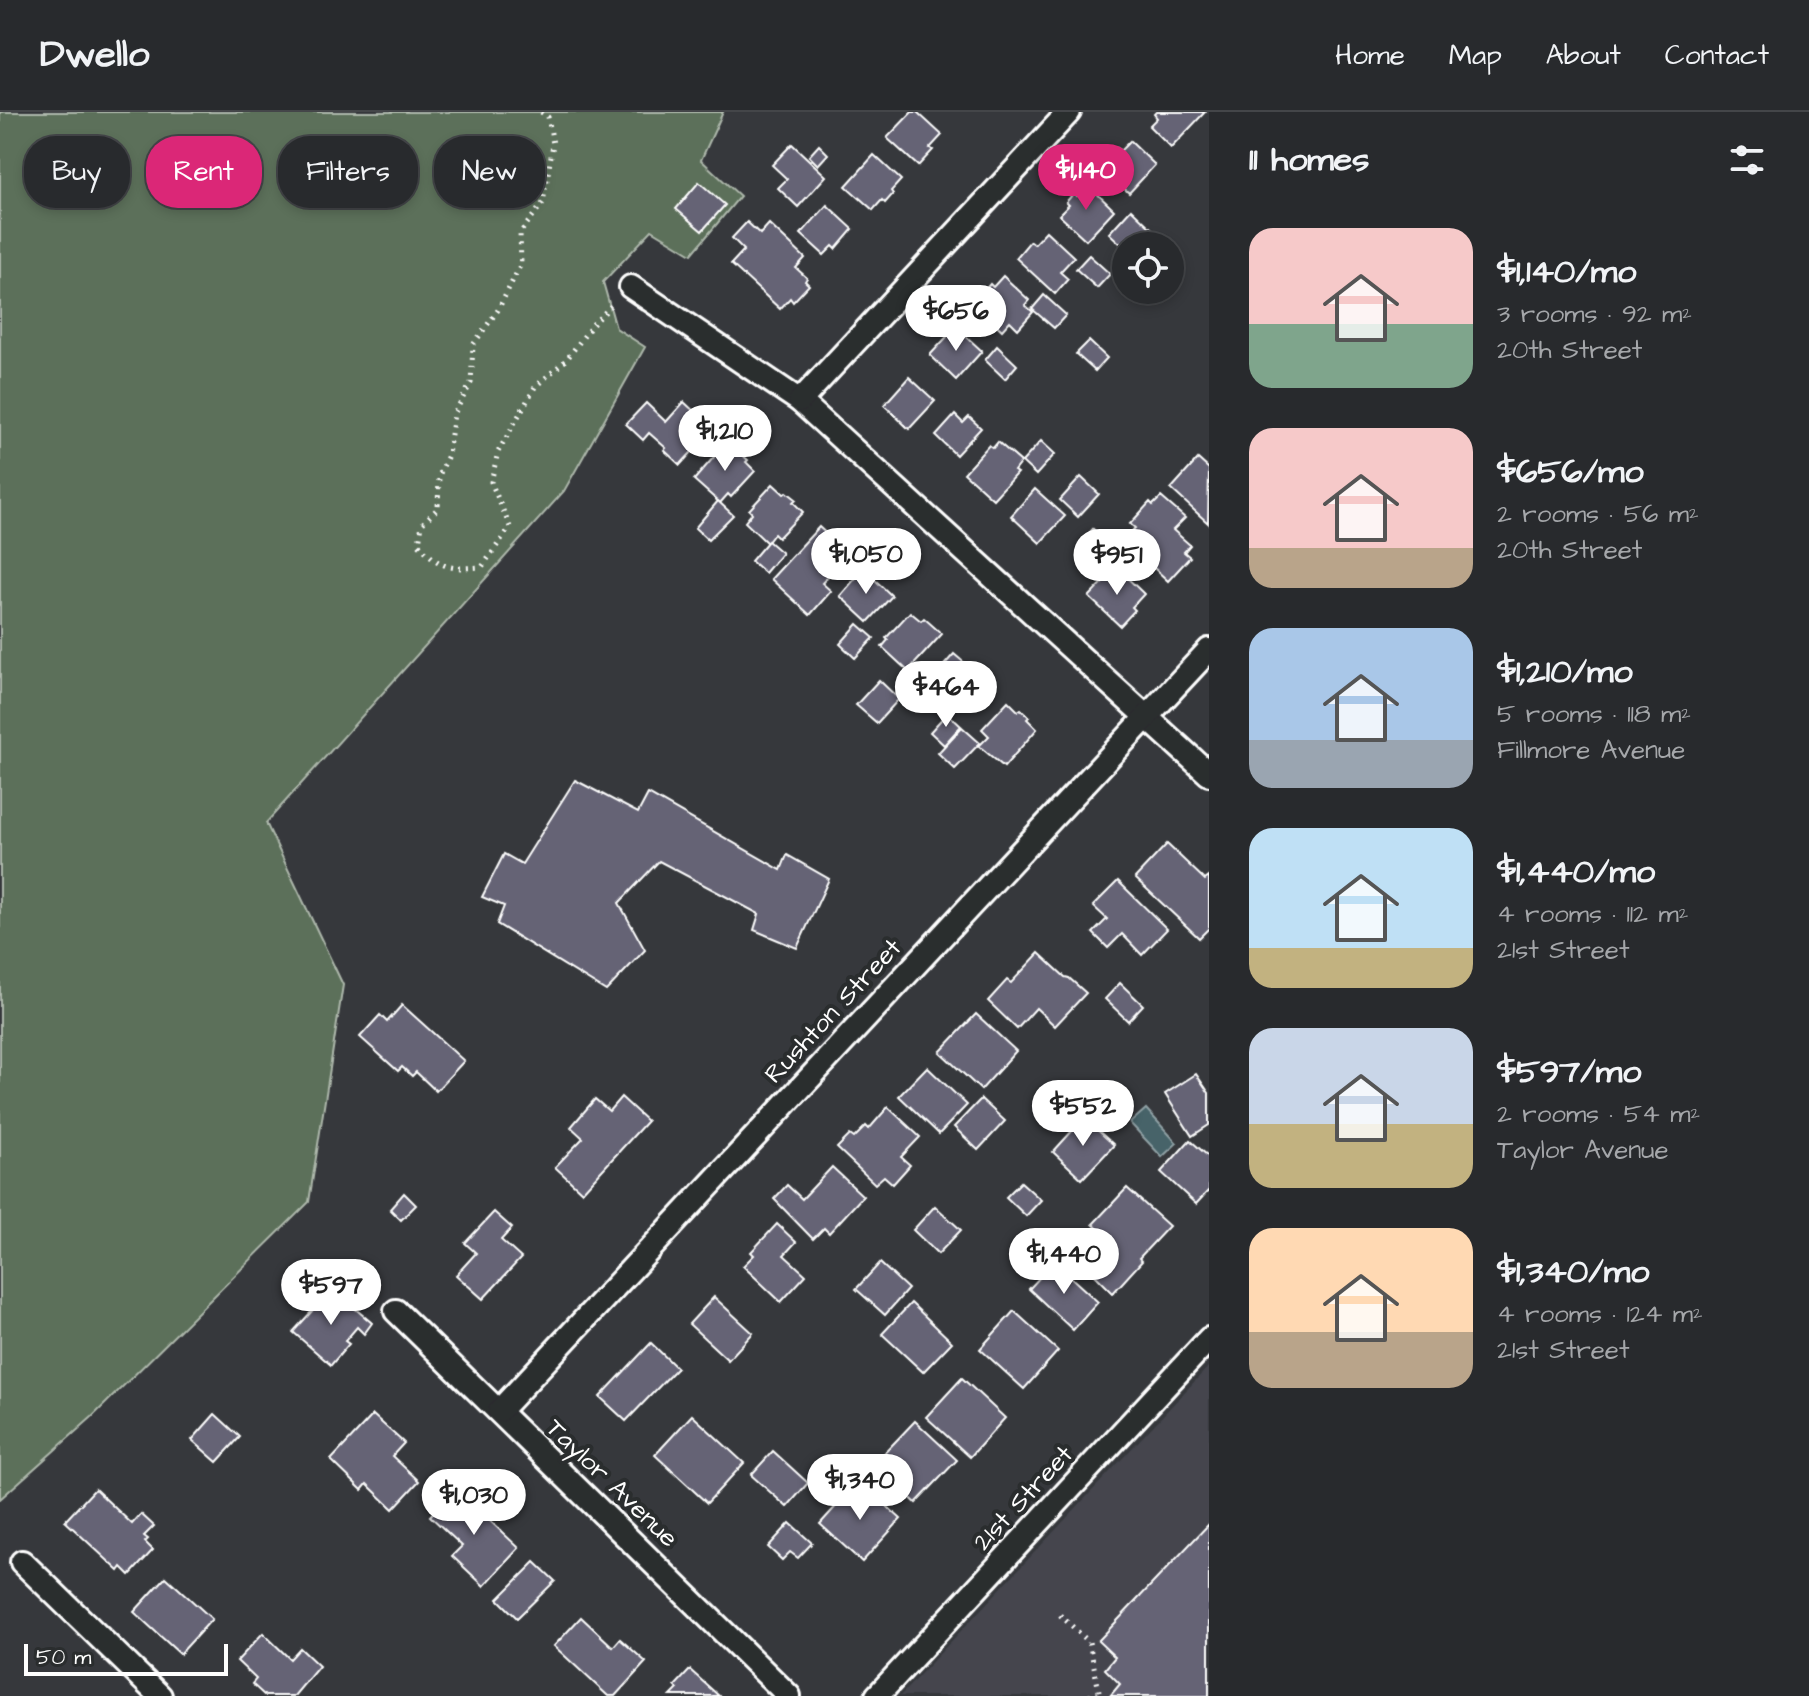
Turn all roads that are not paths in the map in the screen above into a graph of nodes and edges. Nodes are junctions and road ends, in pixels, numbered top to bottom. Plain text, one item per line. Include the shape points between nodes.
1 (1069, 112) edge
2 (631, 287) road end
3 (800, 401) junction
4 (1209, 650) edge
5 (1147, 716) junction
6 (1209, 774) edge
7 (396, 1311) dead end
8 (1209, 1339) edge
9 (499, 1411) junction
10 (22, 1562) dead end
11 (160, 1696) edge
12 (789, 1696) edge
13 (877, 1696) edge

1 - 3 street
2 - 3 street
3 - 5 street
4 - 5 street, Rushton Street
5 - 6 street
5 - 9 street, Rushton Street
7 - 9 street, Taylor Avenue
8 - 13 street, 21st Street
9 - 12 street, Taylor Avenue
10 - 11 street

